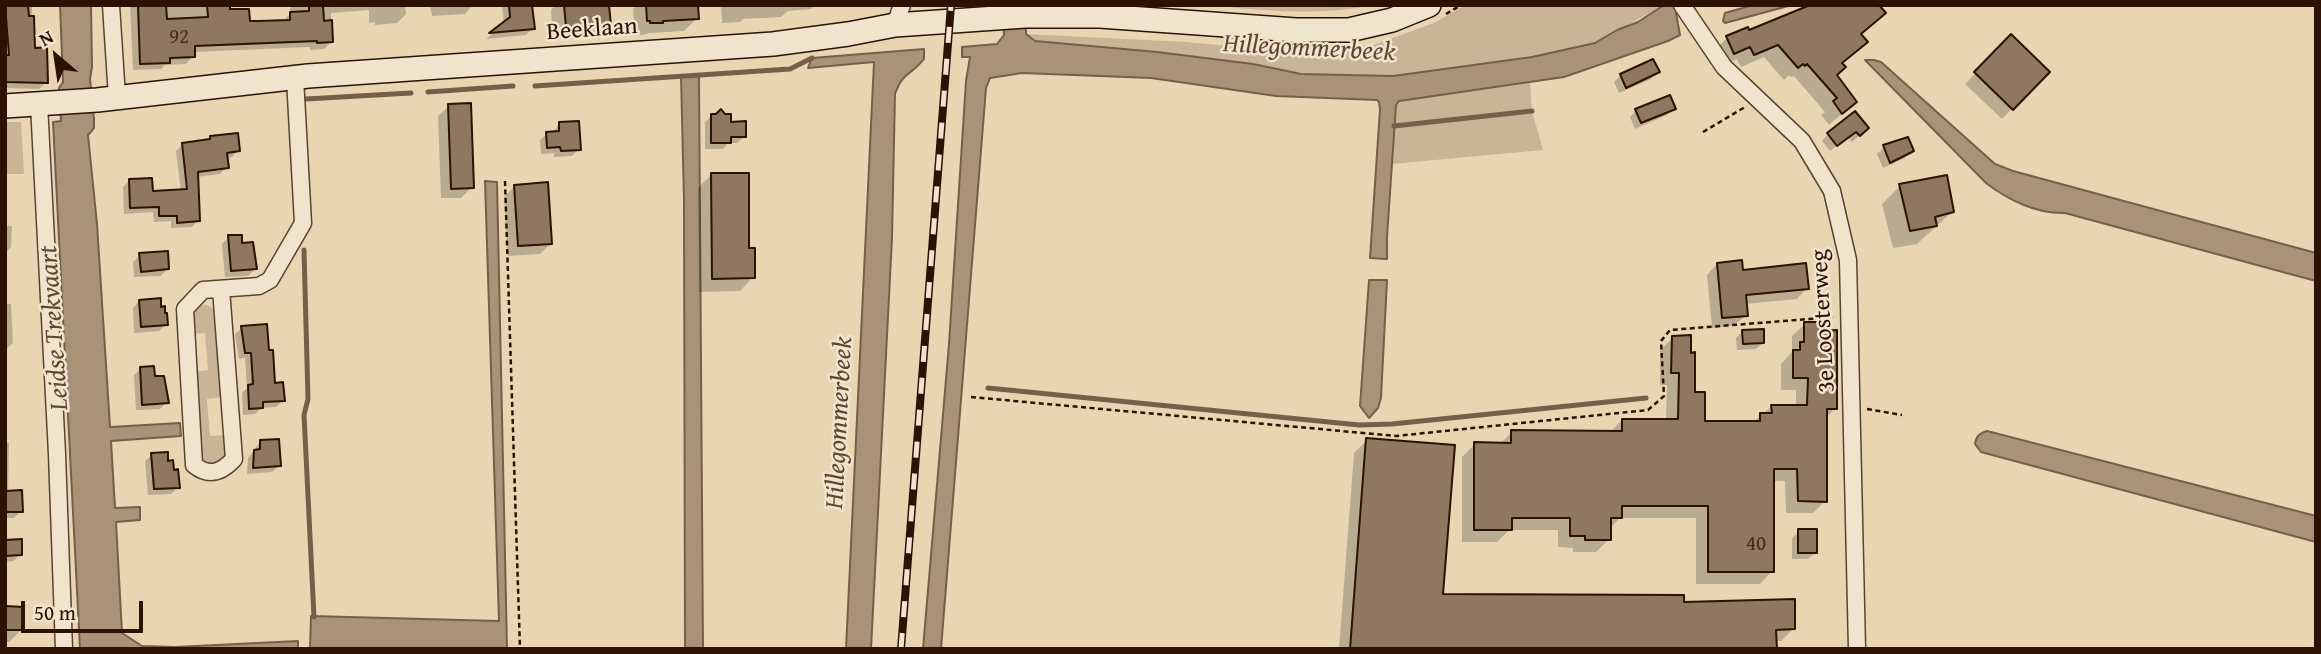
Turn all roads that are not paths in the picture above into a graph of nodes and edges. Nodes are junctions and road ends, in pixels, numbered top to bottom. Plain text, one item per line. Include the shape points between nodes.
1 (111, 5) edge
2 (1429, 5) edge
3 (1684, 7) edge
4 (1052, 11) edge
5 (899, 15) edge
6 (295, 78) junction
7 (107, 99) junction
8 (48, 104) junction
9 (5, 106) edge
10 (221, 289) junction
11 (64, 649) edge
12 (1857, 649) edge

1 - 7 street
2 - 4 main road, Beeklaan via 1349,30
3 - 12 street, 3e Loosterweg via 1724,67 1802,141 1832,191 1848,260
4 - 5 main road, Beeklaan via 1014,17
5 - 6 main road, Beeklaan via 773,44
6 - 7 main road, Beeklaan
6 - 10 street via 303,223 270,280 259,286
7 - 8 main road, Beeklaan
8 - 9 main road, Beeklaan
8 - 11 street
10 - 10 street via 203,290 185,309 194,464 202,471 214,472 234,460

